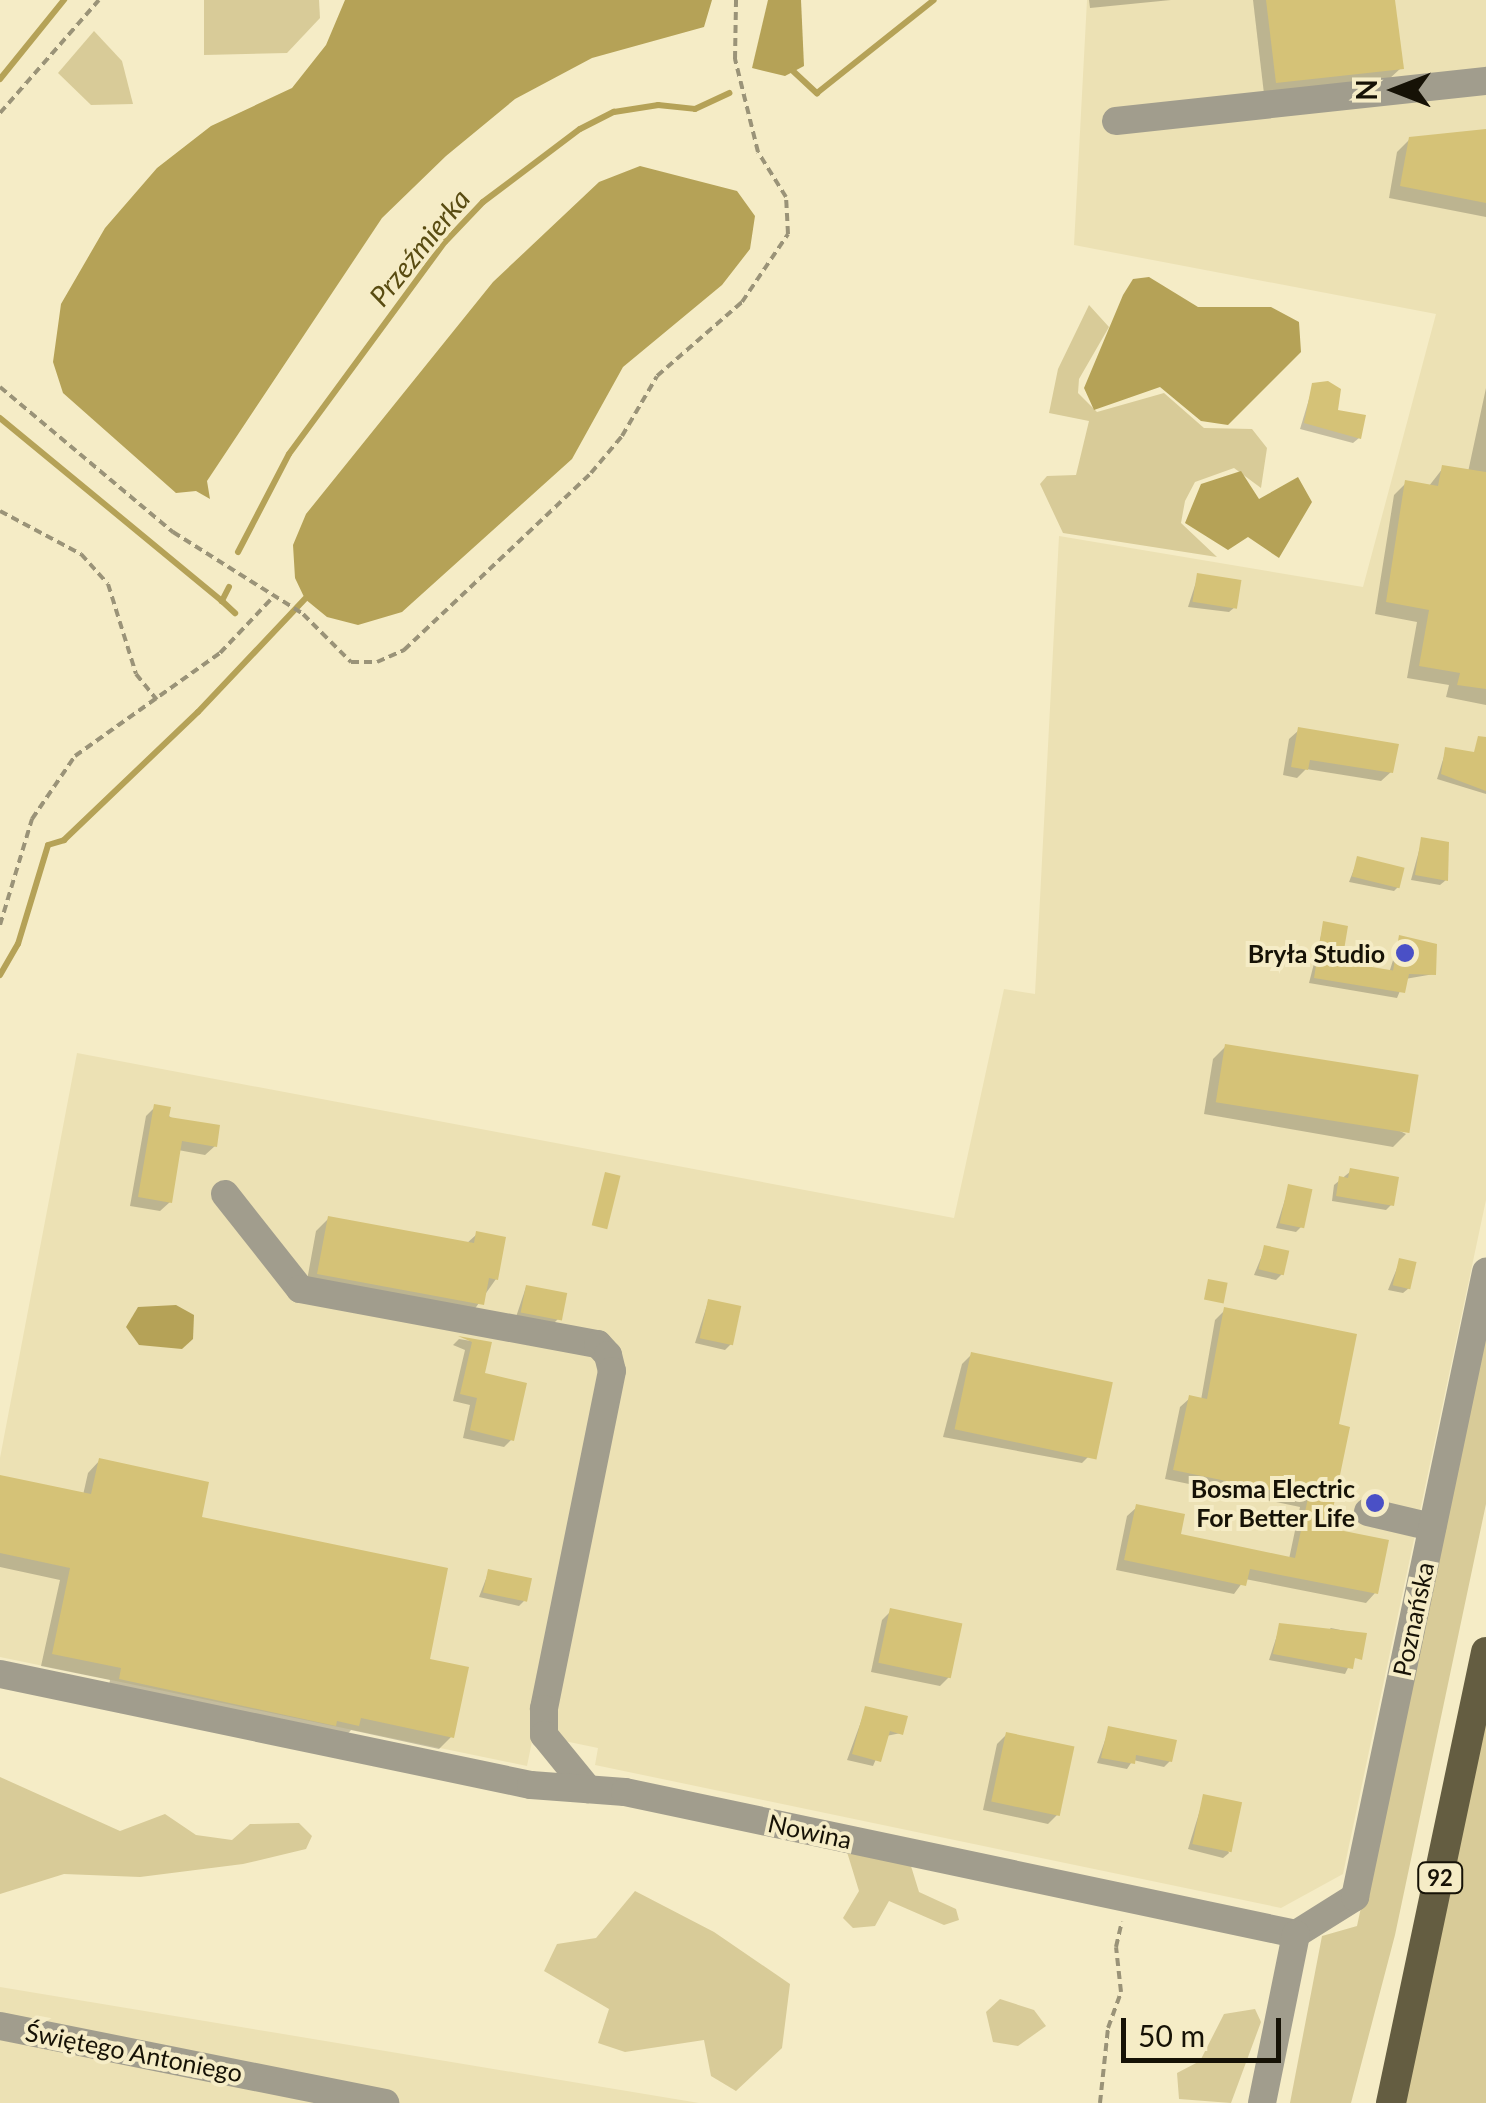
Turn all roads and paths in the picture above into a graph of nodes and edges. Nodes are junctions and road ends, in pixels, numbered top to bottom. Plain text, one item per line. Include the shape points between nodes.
1 (99, 0) edge
2 (736, 0) edge
3 (1486, 81) edge
4 (0, 113) edge
5 (1116, 121) dead end
6 (0, 387) edge
7 (0, 511) edge
8 (276, 594) junction
9 (157, 700) junction
10 (0, 925) edge
11 (225, 1194) dead end
12 (1486, 1272) edge
13 (1368, 1512) dead end
14 (1432, 1527) junction
15 (1486, 1652) edge
16 (0, 1674) edge
17 (588, 1789) junction
18 (1128, 1898) junction
19 (1296, 1934) junction
20 (0, 2026) edge
21 (385, 2103) edge
22 (1100, 2103) edge
23 (1262, 2103) edge
24 (1392, 2103) edge

1 - 4 path
2 - 8 path via 735,59 758,152 792,218 774,260 742,302 657,376 590,473 404,650 376,662 351,662
3 - 5 street
6 - 8 path via 173,532
7 - 9 path via 81,554 108,584 136,674
8 - 9 path via 220,653
9 - 10 path via 75,756 32,819
11 - 17 street via 300,1289 598,1344 608,1355 612,1371 544,1709 544,1735
12 - 14 street, Poznańska
13 - 14 street
14 - 19 street, Poznańska via 1355,1897
15 - 24 main road, 92
16 - 17 street, Nowina via 531,1785
17 - 18 street, Nowina
18 - 19 street, Nowina
18 - 22 path via 1116,1948 1121,1992 1108,2028
19 - 23 street
20 - 21 street, Świętego Antoniego

